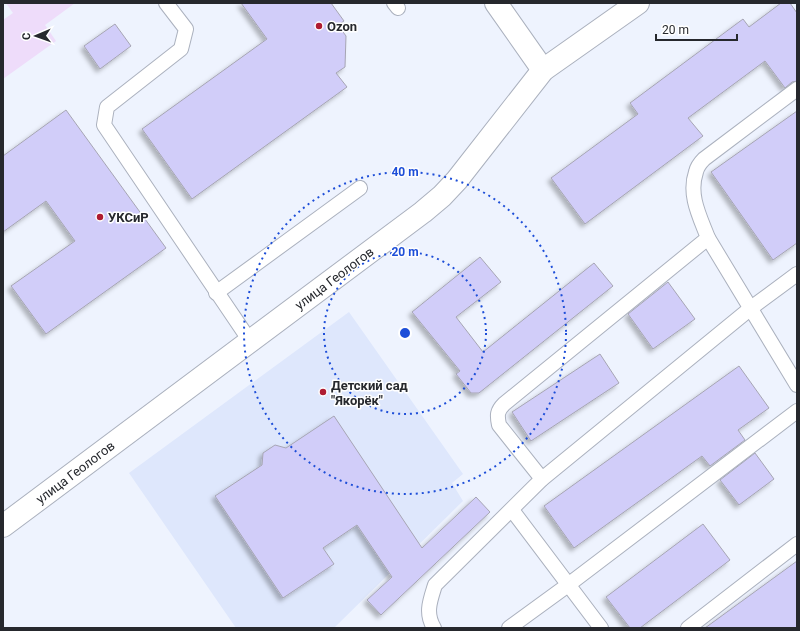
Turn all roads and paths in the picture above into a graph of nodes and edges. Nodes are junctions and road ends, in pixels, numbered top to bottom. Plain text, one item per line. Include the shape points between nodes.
1 (166, 3) edge
2 (496, 3) edge
3 (638, 3) edge
4 (543, 70) junction
5 (797, 89) edge
6 (360, 188) dead end
7 (708, 238) junction
8 (797, 274) edge
9 (216, 293) junction
10 (751, 308) junction
11 (250, 341) junction
12 (797, 385) edge
13 (797, 411) edge
14 (542, 479) junction
15 (512, 510) junction
16 (3, 526) edge
17 (797, 544) edge
18 (568, 585) junction
19 (434, 628) edge
20 (509, 628) edge
21 (601, 628) edge
22 (688, 628) edge

1 - 9 lane via 186,29 182,49 107,107 104,125
2 - 4 street
3 - 4 street, улица Геологов
4 - 11 street, улица Геологов via 442,196
5 - 7 lane via 704,158 696,171 693,187 695,205
6 - 9 lane
7 - 10 lane
7 - 14 lane via 499,410 499,425
8 - 10 lane
9 - 11 lane
10 - 12 lane
10 - 14 lane
11 - 16 street, улица Геологов
13 - 18 lane
14 - 15 lane
15 - 18 lane
15 - 19 lane via 435,585 428,605
17 - 22 lane
18 - 20 lane
18 - 21 lane

